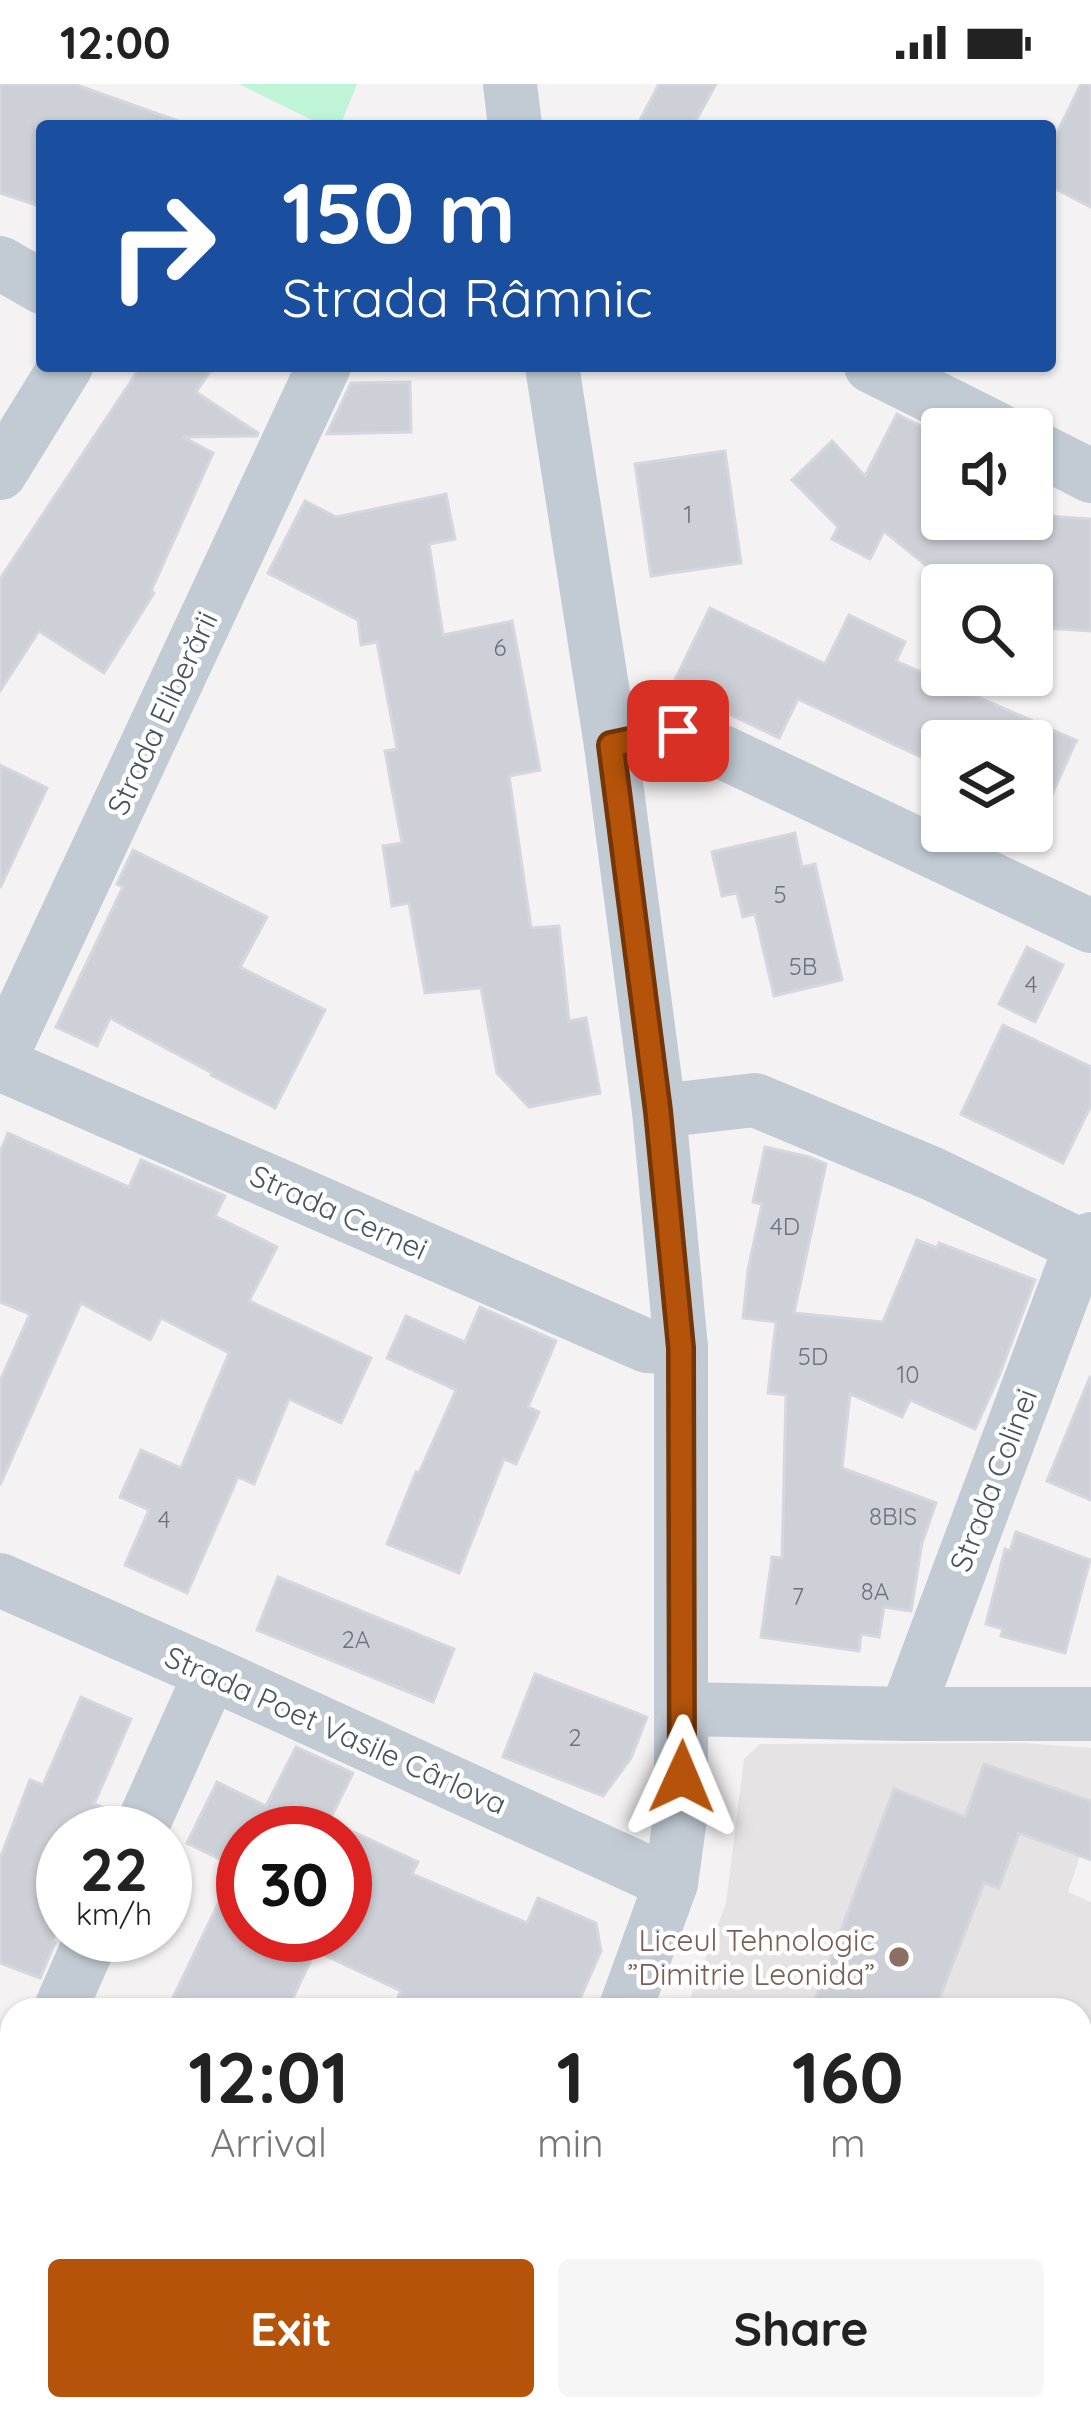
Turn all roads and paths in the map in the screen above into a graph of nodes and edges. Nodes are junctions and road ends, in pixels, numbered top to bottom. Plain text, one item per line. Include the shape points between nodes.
1 (510, 84) edge
2 (514, 120) edge
3 (0, 263) edge
4 (36, 283) edge
5 (62, 372) edge
6 (321, 372) edge
7 (553, 372) edge
8 (883, 372) edge
9 (956, 408) edge
10 (1053, 457) edge
11 (0, 473) edge
12 (1091, 476) edge
13 (611, 745) junction
14 (1091, 926) edge
15 (0, 1062) edge
16 (658, 1111) junction
17 (1086, 1242) edge
18 (681, 1348) junction
19 (0, 1580) edge
20 (211, 1672) junction
21 (683, 1709) junction
22 (905, 1714) junction
23 (1091, 1714) edge
24 (151, 1806) edge
25 (671, 1882) junction
26 (81, 1962) edge
27 (65, 1998) edge
28 (630, 1998) edge

1 - 2 street
3 - 4 street
5 - 11 street
6 - 15 street, Strada Eliberării
7 - 13 street
8 - 9 street
10 - 12 street
13 - 14 street via 678,731
13 - 16 street
15 - 18 street, Strada Cernei via 647,1346
16 - 17 street, Strada Colinei via 755,1100
16 - 18 street
17 - 22 street, Strada Colinei
18 - 21 street
19 - 20 street, Strada Poet Vasile Cârlova
20 - 24 street
20 - 25 street, Strada Poet Vasile Cârlova
21 - 22 street
21 - 25 street
22 - 23 street
25 - 28 street
26 - 27 street

